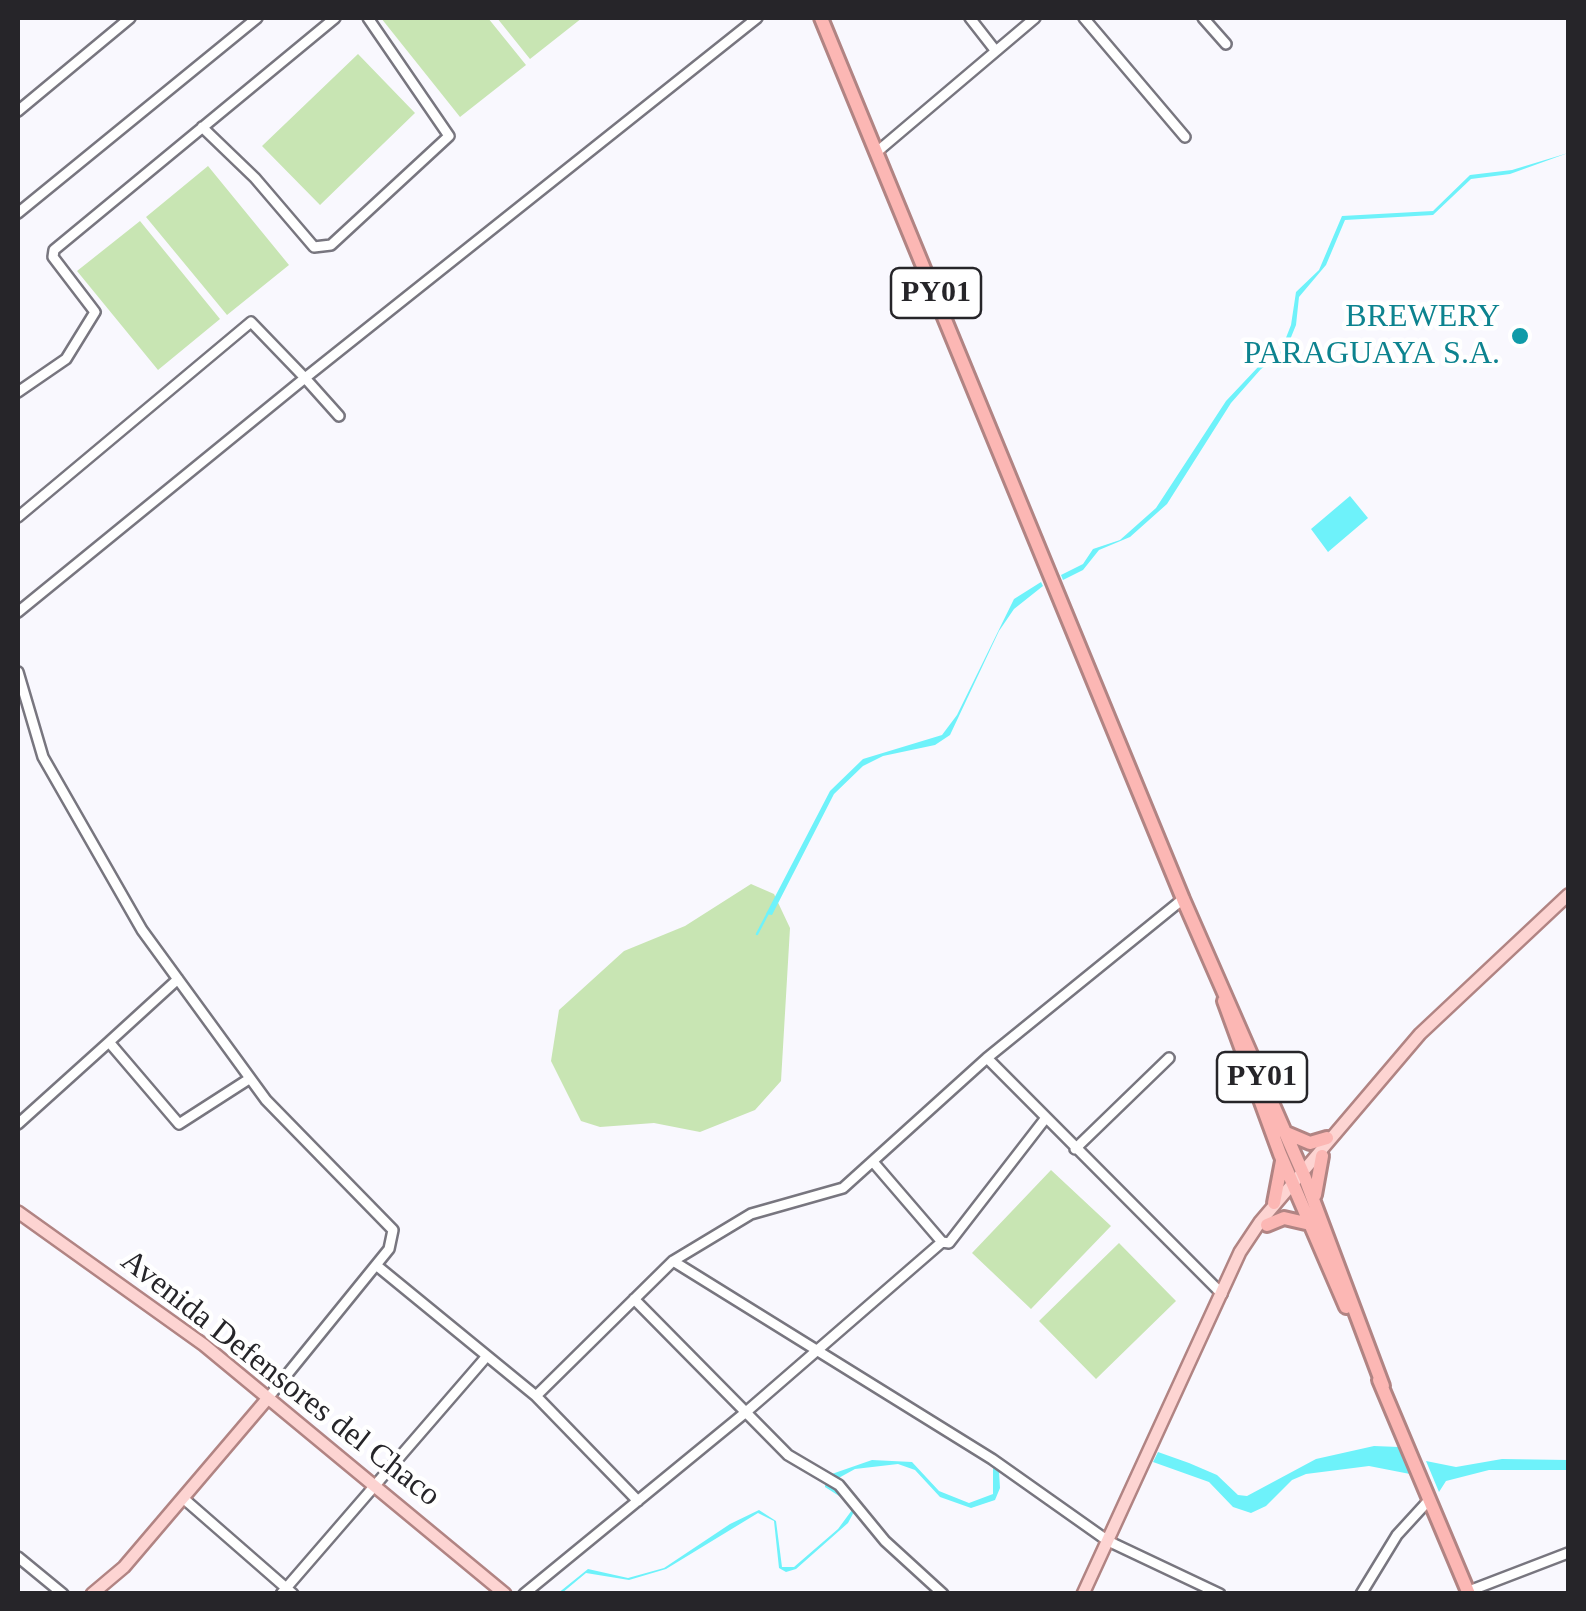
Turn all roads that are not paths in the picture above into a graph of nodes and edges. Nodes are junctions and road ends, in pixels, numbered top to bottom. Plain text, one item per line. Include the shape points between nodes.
1 (130, 18) edge
2 (257, 18) edge
3 (336, 18) edge
4 (368, 18) edge
5 (757, 18) edge
6 (822, 18) edge
7 (970, 18) edge
8 (1035, 18) edge
9 (1084, 18) edge
10 (1203, 18) edge
11 (246, 22) edge
12 (1226, 44) dead end
13 (996, 50) junction
14 (18, 111) edge
15 (202, 126) junction
16 (1184, 137) dead end
17 (878, 150) junction
18 (18, 213) edge
19 (305, 378) junction
20 (18, 392) edge
21 (339, 416) dead end
22 (18, 517) edge
23 (18, 612) edge
24 (18, 672) edge
25 (1568, 895) edge
26 (1183, 899) junction
27 (178, 979) junction
28 (1220, 984) junction
29 (110, 1042) junction
30 (987, 1058) junction
31 (1169, 1058) dead end
32 (249, 1079) junction
33 (1372, 1086) junction
34 (1045, 1119) junction
35 (18, 1124) edge
36 (1284, 1132) junction
37 (1328, 1138) junction
38 (1075, 1149) junction
39 (1280, 1154) junction
40 (1322, 1156) junction
41 (874, 1162) junction
42 (1299, 1180) junction
43 (1315, 1203) junction
44 (1274, 1204) junction
45 (18, 1212) edge
46 (1310, 1224) junction
47 (1267, 1225) junction
48 (942, 1242) junction
49 (673, 1261) junction
50 (1236, 1264) junction
51 (376, 1265) junction
52 (1222, 1294) junction
53 (634, 1298) junction
54 (815, 1353) junction
55 (487, 1356) junction
56 (1383, 1386) junction
57 (536, 1396) junction
58 (268, 1398) junction
59 (746, 1412) junction
60 (376, 1489) junction
61 (1429, 1497) junction
62 (182, 1498) junction
63 (638, 1501) junction
64 (1108, 1541) junction
65 (1568, 1553) edge
66 (18, 1557) edge
67 (287, 1592) edge
68 (1469, 1592) edge
69 (942, 1593) edge
70 (63, 1594) edge
71 (92, 1594) edge
72 (505, 1594) edge
73 (524, 1594) edge
74 (1083, 1594) edge
75 (1220, 1594) edge
76 (1361, 1594) edge

1 - 14 street
2 - 11 street
3 - 15 street
4 - 15 street via 449,136 332,246 314,247
5 - 19 street
6 - 17 highway, PY01
7 - 13 street
8 - 13 street
9 - 16 street
10 - 12 street
11 - 18 street
13 - 17 street
15 - 20 street via 54,250 95,312 62,362
17 - 26 highway, PY01
19 - 21 street
19 - 22 street via 252,322
19 - 23 street
24 - 27 street via 43,757 142,930
25 - 33 main road
26 - 28 highway, PY01
26 - 30 street
27 - 29 street
27 - 32 street
28 - 36 highway, PY01
28 - 39 highway, PY01
29 - 32 street via 179,1124
29 - 35 street
30 - 34 street
30 - 41 street
31 - 38 street
32 - 51 street via 388,1222 394,1240
33 - 37 main road
33 - 40 main road
34 - 38 street
34 - 48 street via 949,1243
36 - 37 highway via 1310,1143
36 - 42 highway, PY01
37 - 42 main road
38 - 52 street
39 - 42 highway, PY01
39 - 44 highway
40 - 42 main road
40 - 43 highway
41 - 48 street
41 - 49 street via 843,1188 750,1214
42 - 43 highway, PY01
42 - 44 main road
42 - 46 highway, PY01
42 - 47 main road
43 - 56 highway, PY01
44 - 50 main road
45 - 58 main road, Avenida Defensores del Chaco
46 - 47 highway via 1284,1218
46 - 56 highway, PY01
47 - 50 main road
48 - 54 street
49 - 53 street
49 - 54 street
50 - 52 main road
51 - 55 street
51 - 58 street
52 - 64 main road
53 - 57 street
53 - 59 street
54 - 59 street
54 - 64 street via 992,1459
55 - 57 street
55 - 60 street
56 - 61 highway, PY01
57 - 63 street
58 - 60 main road, Avenida Defensores del Chaco
58 - 62 main road
59 - 63 street
59 - 69 street via 788,1455 839,1485 885,1541
60 - 67 street
60 - 72 main road, Avenida Defensores del Chaco
61 - 68 highway, PY01
61 - 76 street
62 - 67 street
62 - 71 main road
63 - 73 street
64 - 74 main road
64 - 75 street
65 - 68 street
66 - 70 street

